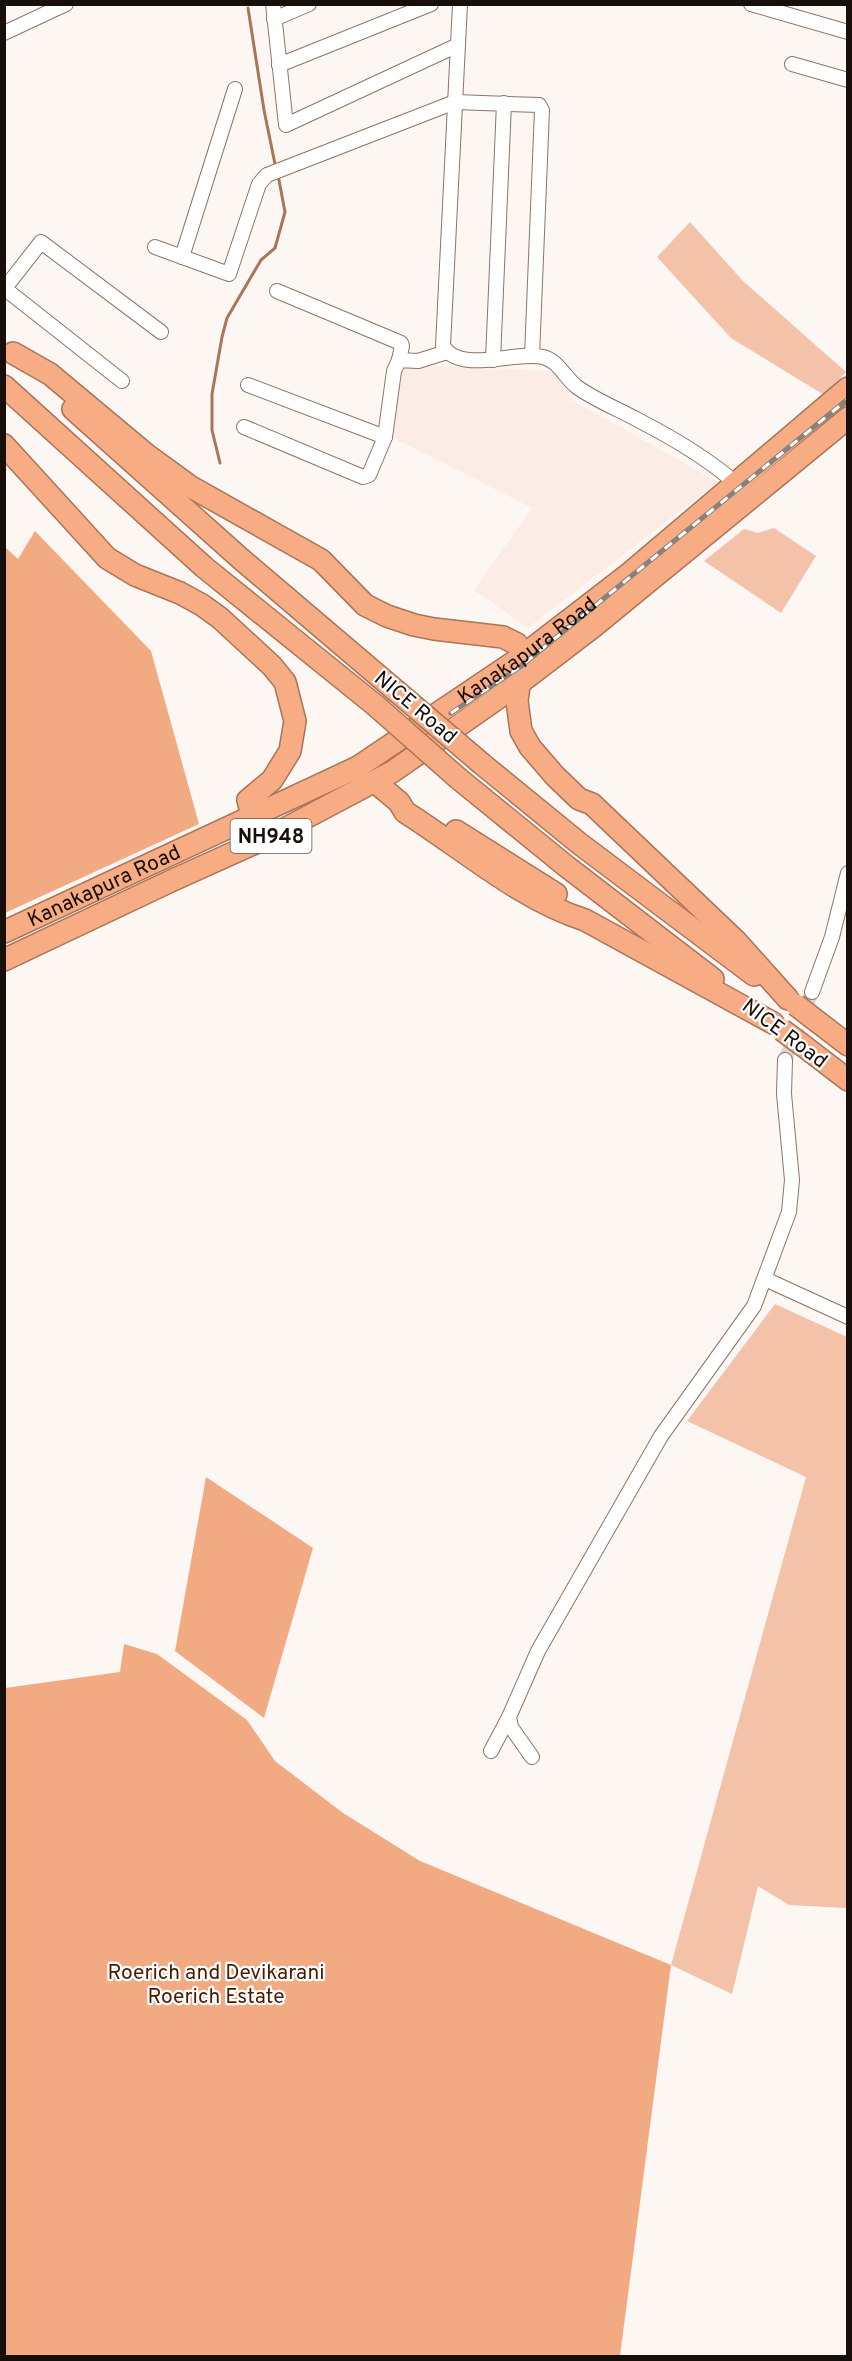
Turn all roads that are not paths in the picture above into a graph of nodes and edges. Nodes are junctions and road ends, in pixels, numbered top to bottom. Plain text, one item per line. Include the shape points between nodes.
1 (66, 4) edge
2 (273, 4) edge
3 (309, 4) edge
4 (430, 4) edge
5 (460, 4) edge
6 (751, 4) edge
7 (274, 19) junction
8 (848, 32) edge
9 (4, 33) edge
10 (458, 45) junction
11 (792, 64) dead end
12 (279, 65) junction
13 (848, 80) edge
14 (235, 89) dead end
15 (455, 102) junction
16 (504, 104) junction
17 (155, 247) dead end
18 (182, 257) junction
19 (5, 288) edge
20 (277, 291) dead end
21 (161, 332) dead end
22 (9, 349) edge
23 (447, 352) junction
24 (532, 356) junction
25 (399, 360) junction
26 (493, 360) junction
27 (122, 381) dead end
28 (248, 385) dead end
29 (4, 386) edge
30 (848, 388) edge
31 (848, 418) edge
32 (244, 427) dead end
33 (385, 437) junction
34 (4, 445) edge
35 (735, 482) junction
36 (752, 498) junction
37 (532, 649) junction
38 (521, 682) junction
39 (375, 782) junction
40 (252, 816) junction
41 (144, 867) junction
42 (848, 873) edge
43 (156, 888) junction
44 (4, 932) edge
45 (4, 960) edge
46 (813, 992) tunnel mouth
47 (792, 1002) junction
48 (778, 1027) junction
49 (848, 1045) edge
50 (785, 1060) tunnel mouth
51 (848, 1080) edge
52 (765, 1279) junction
53 (848, 1317) edge
54 (509, 1717) junction
55 (490, 1751) dead end
56 (532, 1757) dead end

1 - 9 street
2 - 7 street
3 - 7 street
4 - 12 street
5 - 10 street
6 - 8 street
7 - 12 street
10 - 12 street via 286,125
10 - 15 street
11 - 13 street
14 - 18 street
15 - 16 street
15 - 18 street via 267,175 259,184 229,274
15 - 23 street via 443,346
16 - 24 street via 539,105 542,110
16 - 26 street
17 - 18 street
19 - 21 street via 41,242
19 - 27 street
20 - 25 street via 401,343
22 - 37 highway via 50,374 191,487 321,560 365,605 393,618 434,629 503,637
22 - 47 highway, NICE Road, bridge via 129,461 482,764 580,844
23 - 25 street via 418,361
23 - 26 street via 455,357
24 - 26 street
24 - 35 street via 549,358 577,387 666,434
25 - 33 street
28 - 33 street
29 - 48 highway, NICE Road, bridge via 204,567 375,705 459,779 566,866
30 - 35 highway, Kanakapura Road
31 - 36 highway, Kanakapura Road
32 - 33 street via 363,477 369,475
34 - 40 highway via 107,558 202,605 285,682 295,721 294,736 272,780 248,800
35 - 36 street
35 - 37 highway, Kanakapura Road via 630,573
36 - 38 highway, Kanakapura Road
37 - 38 highway
37 - 40 highway, Kanakapura Road / NH948 via 358,767
38 - 39 highway, Kanakapura Road / NH948
38 - 47 highway via 517,701 521,731 530,747 579,798 592,804 672,878
39 - 43 highway, Kanakapura Road / NH948 via 275,834
39 - 48 highway via 405,812 484,867
40 - 41 highway, Kanakapura Road / NH948
41 - 43 highway
41 - 44 highway, Kanakapura Road / NH948
42 - 46 street
43 - 45 highway, Kanakapura Road / NH948
47 - 49 highway, NICE Road, bridge
48 - 51 highway, NICE Road, bridge
50 - 52 street via 783,1094 792,1180 789,1212
52 - 53 street
52 - 54 street via 754,1306 661,1436 538,1651
54 - 55 street
54 - 56 street via 511,1727

